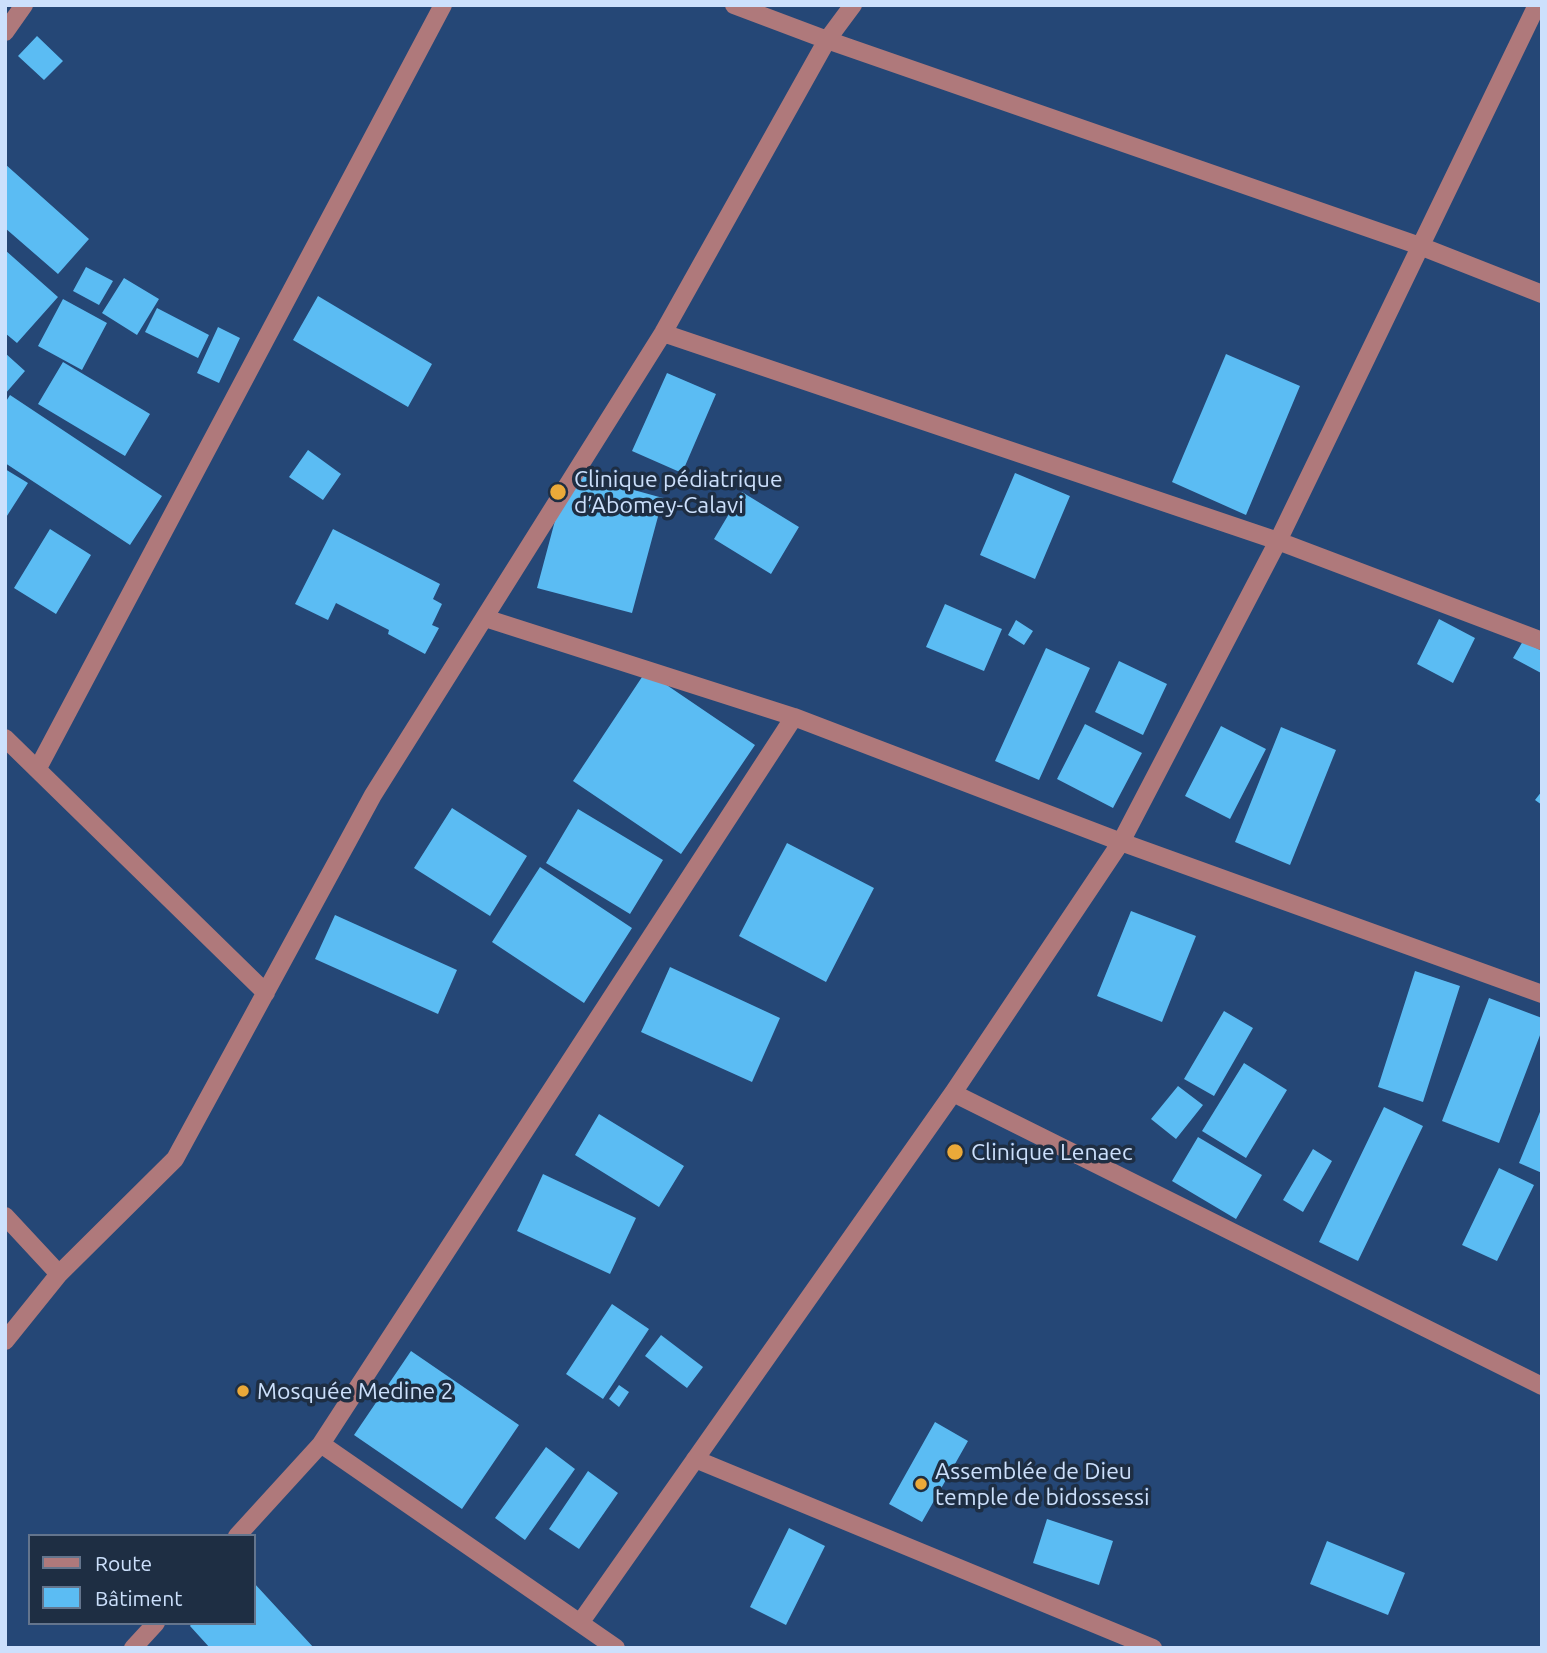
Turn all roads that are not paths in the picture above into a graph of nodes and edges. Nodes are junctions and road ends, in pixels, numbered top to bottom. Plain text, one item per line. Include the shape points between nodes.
1 (24, 5) edge
2 (443, 5) edge
3 (734, 5) edge
4 (853, 5) edge
5 (1537, 5) edge
6 (5, 32) edge
7 (827, 40) junction
8 (1420, 246) junction
9 (1542, 294) edge
10 (663, 333) junction
11 (1278, 541) junction
12 (485, 618) junction
13 (1542, 640) edge
14 (794, 718) junction
15 (5, 738) edge
16 (38, 768) junction
17 (1121, 842) junction
18 (266, 993) junction
19 (1542, 994) edge
20 (953, 1093) junction
21 (5, 1216) edge
22 (59, 1274) junction
23 (5, 1341) edge
24 (1542, 1387) edge
25 (321, 1444) junction
26 (695, 1459) junction
27 (239, 1534) edge
28 (580, 1623) junction
29 (154, 1625) edge
30 (133, 1648) edge
31 (615, 1648) edge
32 (1153, 1648) edge

1 - 6 street
2 - 16 street
3 - 7 street
4 - 7 street
5 - 8 street
7 - 8 street
7 - 10 street
8 - 9 street
8 - 11 street
10 - 11 street
10 - 12 street
11 - 13 street
11 - 17 street
12 - 14 street
12 - 18 street via 373,795
14 - 17 street
14 - 25 street
15 - 16 street
16 - 18 street
17 - 19 street
17 - 20 street
18 - 22 street via 175,1159
20 - 24 street
20 - 26 street
21 - 22 street
22 - 23 street
25 - 27 street
25 - 28 street
26 - 28 street
26 - 32 street
28 - 31 street
29 - 30 street

